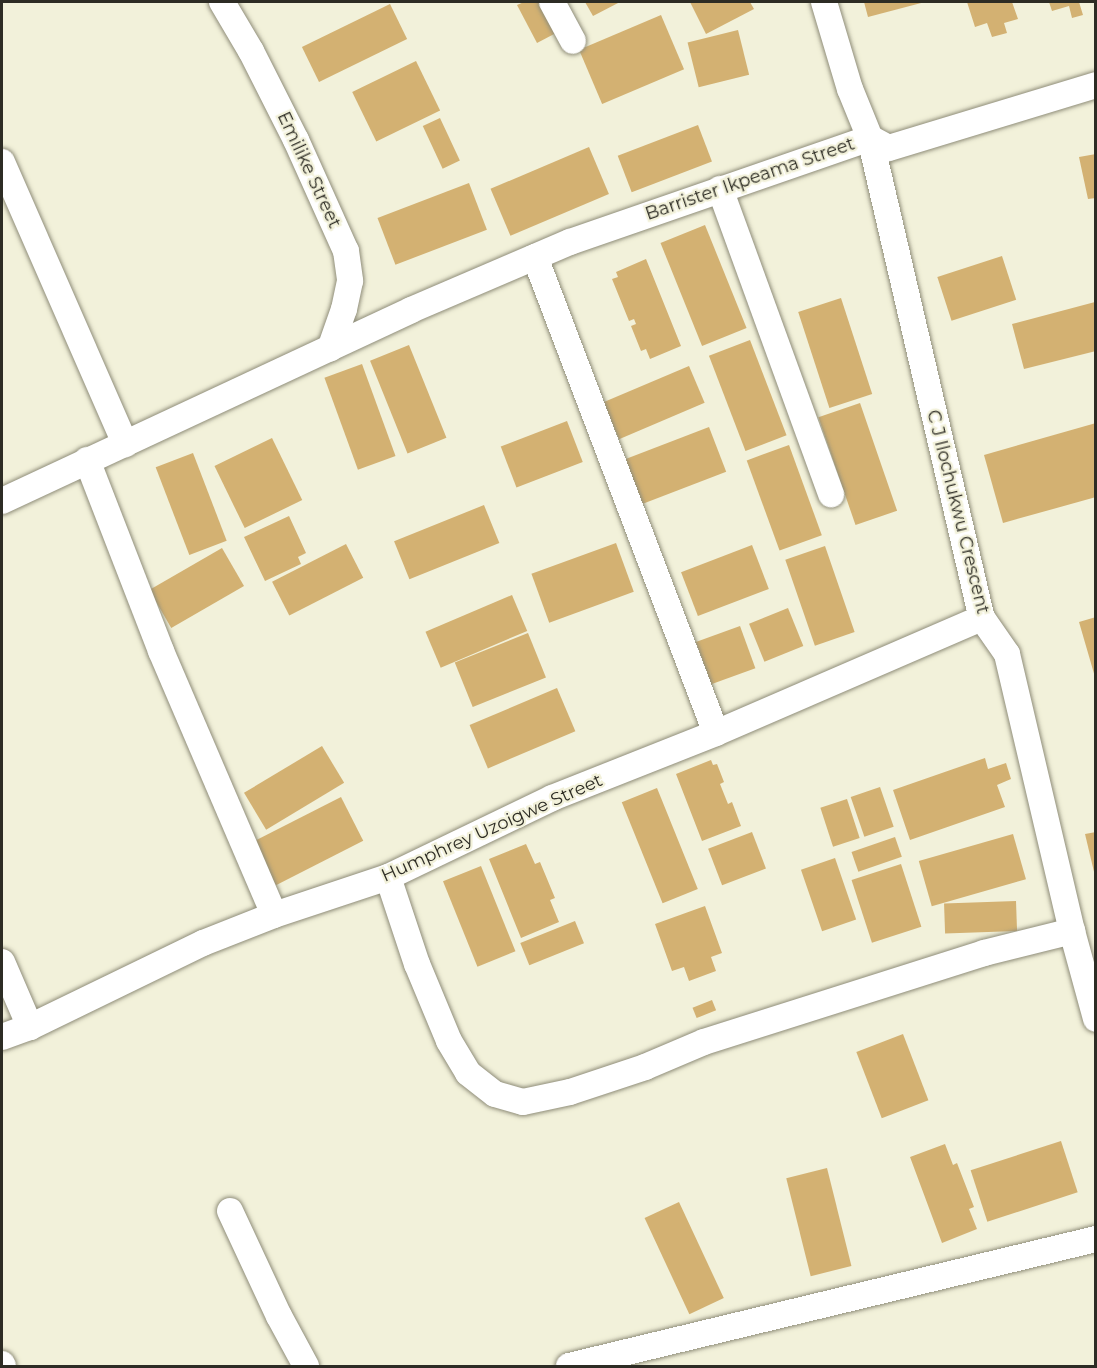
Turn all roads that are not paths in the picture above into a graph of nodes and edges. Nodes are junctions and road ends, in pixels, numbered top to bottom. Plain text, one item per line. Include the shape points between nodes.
1 (222, 2) edge
2 (552, 2) edge
3 (824, 2) edge
4 (573, 41) dead end
5 (1095, 85) edge
6 (870, 138) junction
7 (2, 162) edge
8 (720, 189) junction
9 (535, 256) junction
10 (330, 349) junction
11 (125, 444) junction
12 (87, 460) junction
13 (831, 494) dead end
14 (2, 501) edge
15 (982, 618) junction
16 (716, 733) junction
17 (388, 877) junction
18 (274, 915) junction
19 (1072, 931) junction
20 (2, 962) edge
21 (1095, 1019) edge
22 (30, 1027) junction
23 (2, 1037) edge
24 (230, 1211) dead end
25 (1095, 1239) edge
26 (306, 1366) edge
27 (569, 1366) edge

1 - 10 street, Emilike Street via 286,120 346,250 350,281
2 - 4 street
3 - 6 street, C J Ilochukwu Crescent via 850,89
5 - 6 street, Barrister Ikpeama Street via 889,148
6 - 8 street, Barrister Ikpeama Street
6 - 15 street, C J Ilochukwu Crescent
7 - 11 street
8 - 9 street, Barrister Ikpeama Street
8 - 13 street
9 - 10 street, Barrister Ikpeama Street
9 - 16 street
10 - 11 street
11 - 12 street
12 - 14 street
12 - 18 street via 161,651
15 - 16 street, Humphrey Uzoigwe Street
15 - 19 street, C J Ilochukwu Crescent via 1007,654
16 - 17 street, Humphrey Uzoigwe Street via 552,798
17 - 18 street, Humphrey Uzoigwe Street
17 - 19 street via 417,964 468,1073 495,1094 523,1102 570,1092 704,1042 984,953
18 - 22 street, Humphrey Uzoigwe Street via 203,943
19 - 21 street, C J Ilochukwu Crescent
20 - 22 street
22 - 23 street, Humphrey Uzoigwe Street
24 - 26 street
25 - 27 street

